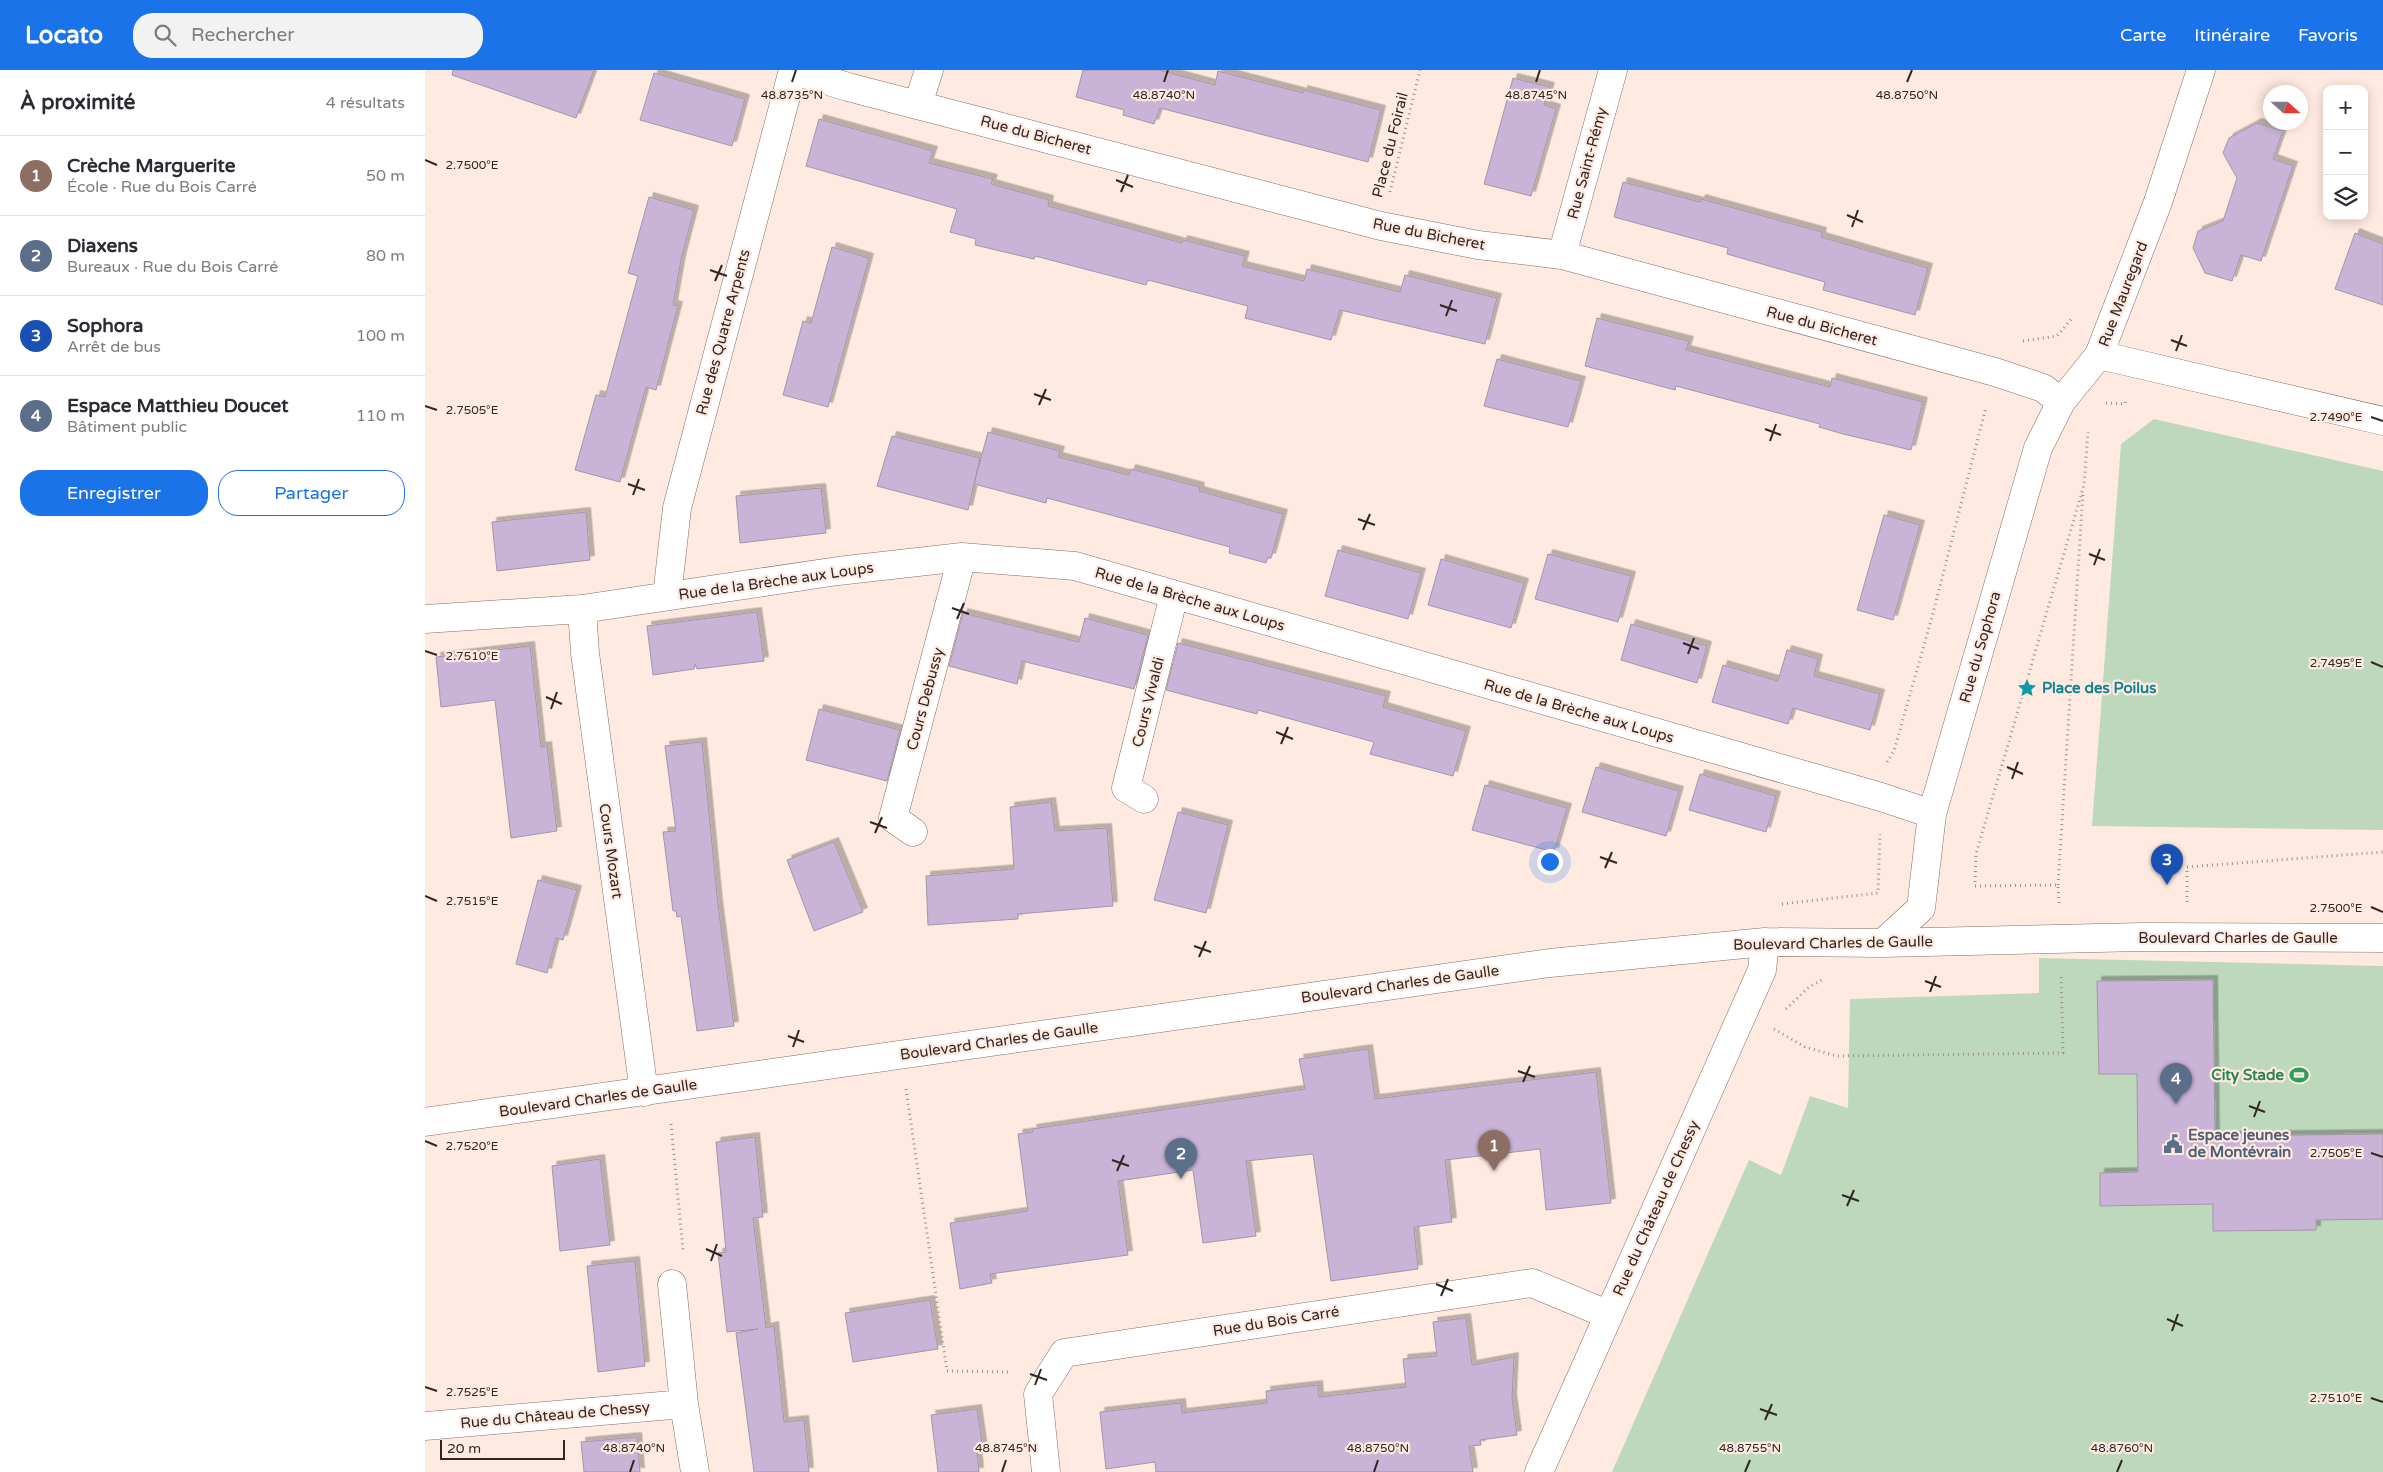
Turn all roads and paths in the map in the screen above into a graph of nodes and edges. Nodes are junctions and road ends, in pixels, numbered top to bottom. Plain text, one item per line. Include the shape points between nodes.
1 (793, 70) edge
2 (929, 70) edge
3 (1421, 70) edge
4 (1613, 70) edge
5 (2201, 70) edge
6 (918, 104) junction
7 (1381, 226) junction
8 (1562, 255) junction
9 (2076, 314) dead end
10 (2099, 355) junction
11 (2137, 363) junction
12 (1995, 372) junction
13 (2061, 402) junction
14 (2099, 402) dead end
15 (2383, 421) edge
16 (2088, 430) dead end
17 (2084, 484) junction
18 (963, 557) junction
19 (1174, 595) junction
20 (667, 596) junction
21 (582, 609) junction
22 (425, 619) edge
23 (1881, 797) junction
24 (1144, 799) dead end
25 (1932, 814) junction
26 (913, 832) dead end
27 (2383, 852) edge
28 (2058, 885) junction
29 (1781, 904) dead end
30 (2187, 937) junction
31 (2059, 938) junction
32 (2383, 938) edge
33 (1765, 942) junction
34 (1883, 943) junction
35 (1825, 979) dead end
36 (1782, 1012) dead end
37 (1768, 1025) dead end
38 (901, 1056) junction
39 (656, 1090) junction
40 (425, 1122) edge
41 (672, 1284) joint
42 (1609, 1315) junction
43 (1051, 1372) junction
44 (684, 1404) junction
45 (425, 1426) edge
46 (695, 1472) edge
47 (1046, 1472) edge
48 (1539, 1472) edge

1 - 6 street, Rue du Bicheret
1 - 20 street, Rue des Quatre Arpents via 677,508
2 - 6 street
3 - 7 path, Place du Foirail
4 - 8 street, Rue Saint-Rémy
5 - 10 street, Rue Mauregard via 2158,202
6 - 7 street, Rue du Bicheret
7 - 8 street, Rue du Bicheret via 1478,245
8 - 12 street, Rue du Bicheret
9 - 12 path via 2057,336 2025,342 2005,340
10 - 11 street, Rue Mauregard
10 - 13 street, Rue du Sophora
11 - 14 path via 2125,404
11 - 15 street, Rue Mauregard
12 - 13 street, Rue du Bicheret via 2043,388
12 - 23 path via 1933,617 1894,751 1882,771
13 - 25 street, Rue du Sophora via 2037,448
16 - 17 path
17 - 28 path
17 - 28 path via 1976,854 1975,886
18 - 19 street, Rue de la Brèche aux Loups via 1075,566
18 - 20 street, Rue de la Brèche aux Loups
18 - 26 street, Cours Debussy via 893,818
19 - 23 street, Rue de la Brèche aux Loups
19 - 24 street, Cours Vivaldi via 1126,788
20 - 21 street, Rue de la Brèche aux Loups
21 - 22 street, Rue de la Brèche aux Loups
21 - 39 street, Cours Mozart via 585,653
23 - 25 street, Rue de la Brèche aux Loups
23 - 29 path via 1878,893
25 - 34 street, Rue du Sophora via 1921,908
27 - 30 path via 2187,867
28 - 31 path
30 - 31 street, Boulevard Charles de Gaulle
30 - 32 street, Boulevard Charles de Gaulle
31 - 34 street, Boulevard Charles de Gaulle
31 - 37 path via 2063,1053 1837,1056 1805,1047
33 - 34 street, Boulevard Charles de Gaulle
33 - 38 street, Boulevard Charles de Gaulle via 1550,963
33 - 42 street, Rue du Château de Chessy via 1762,970
35 - 36 path via 1809,987
38 - 39 street, Boulevard Charles de Gaulle
38 - 43 path via 947,1371
39 - 40 street, Boulevard Charles de Gaulle
39 - 41 path via 684,1265
41 - 44 street
42 - 43 street, Rue du Bois Carré via 1532,1283 1064,1353
42 - 48 street, Rue du Château de Chessy
43 - 47 street, Rue du Bois Carré via 1038,1394
44 - 45 street, Rue du Château de Chessy
44 - 46 street

